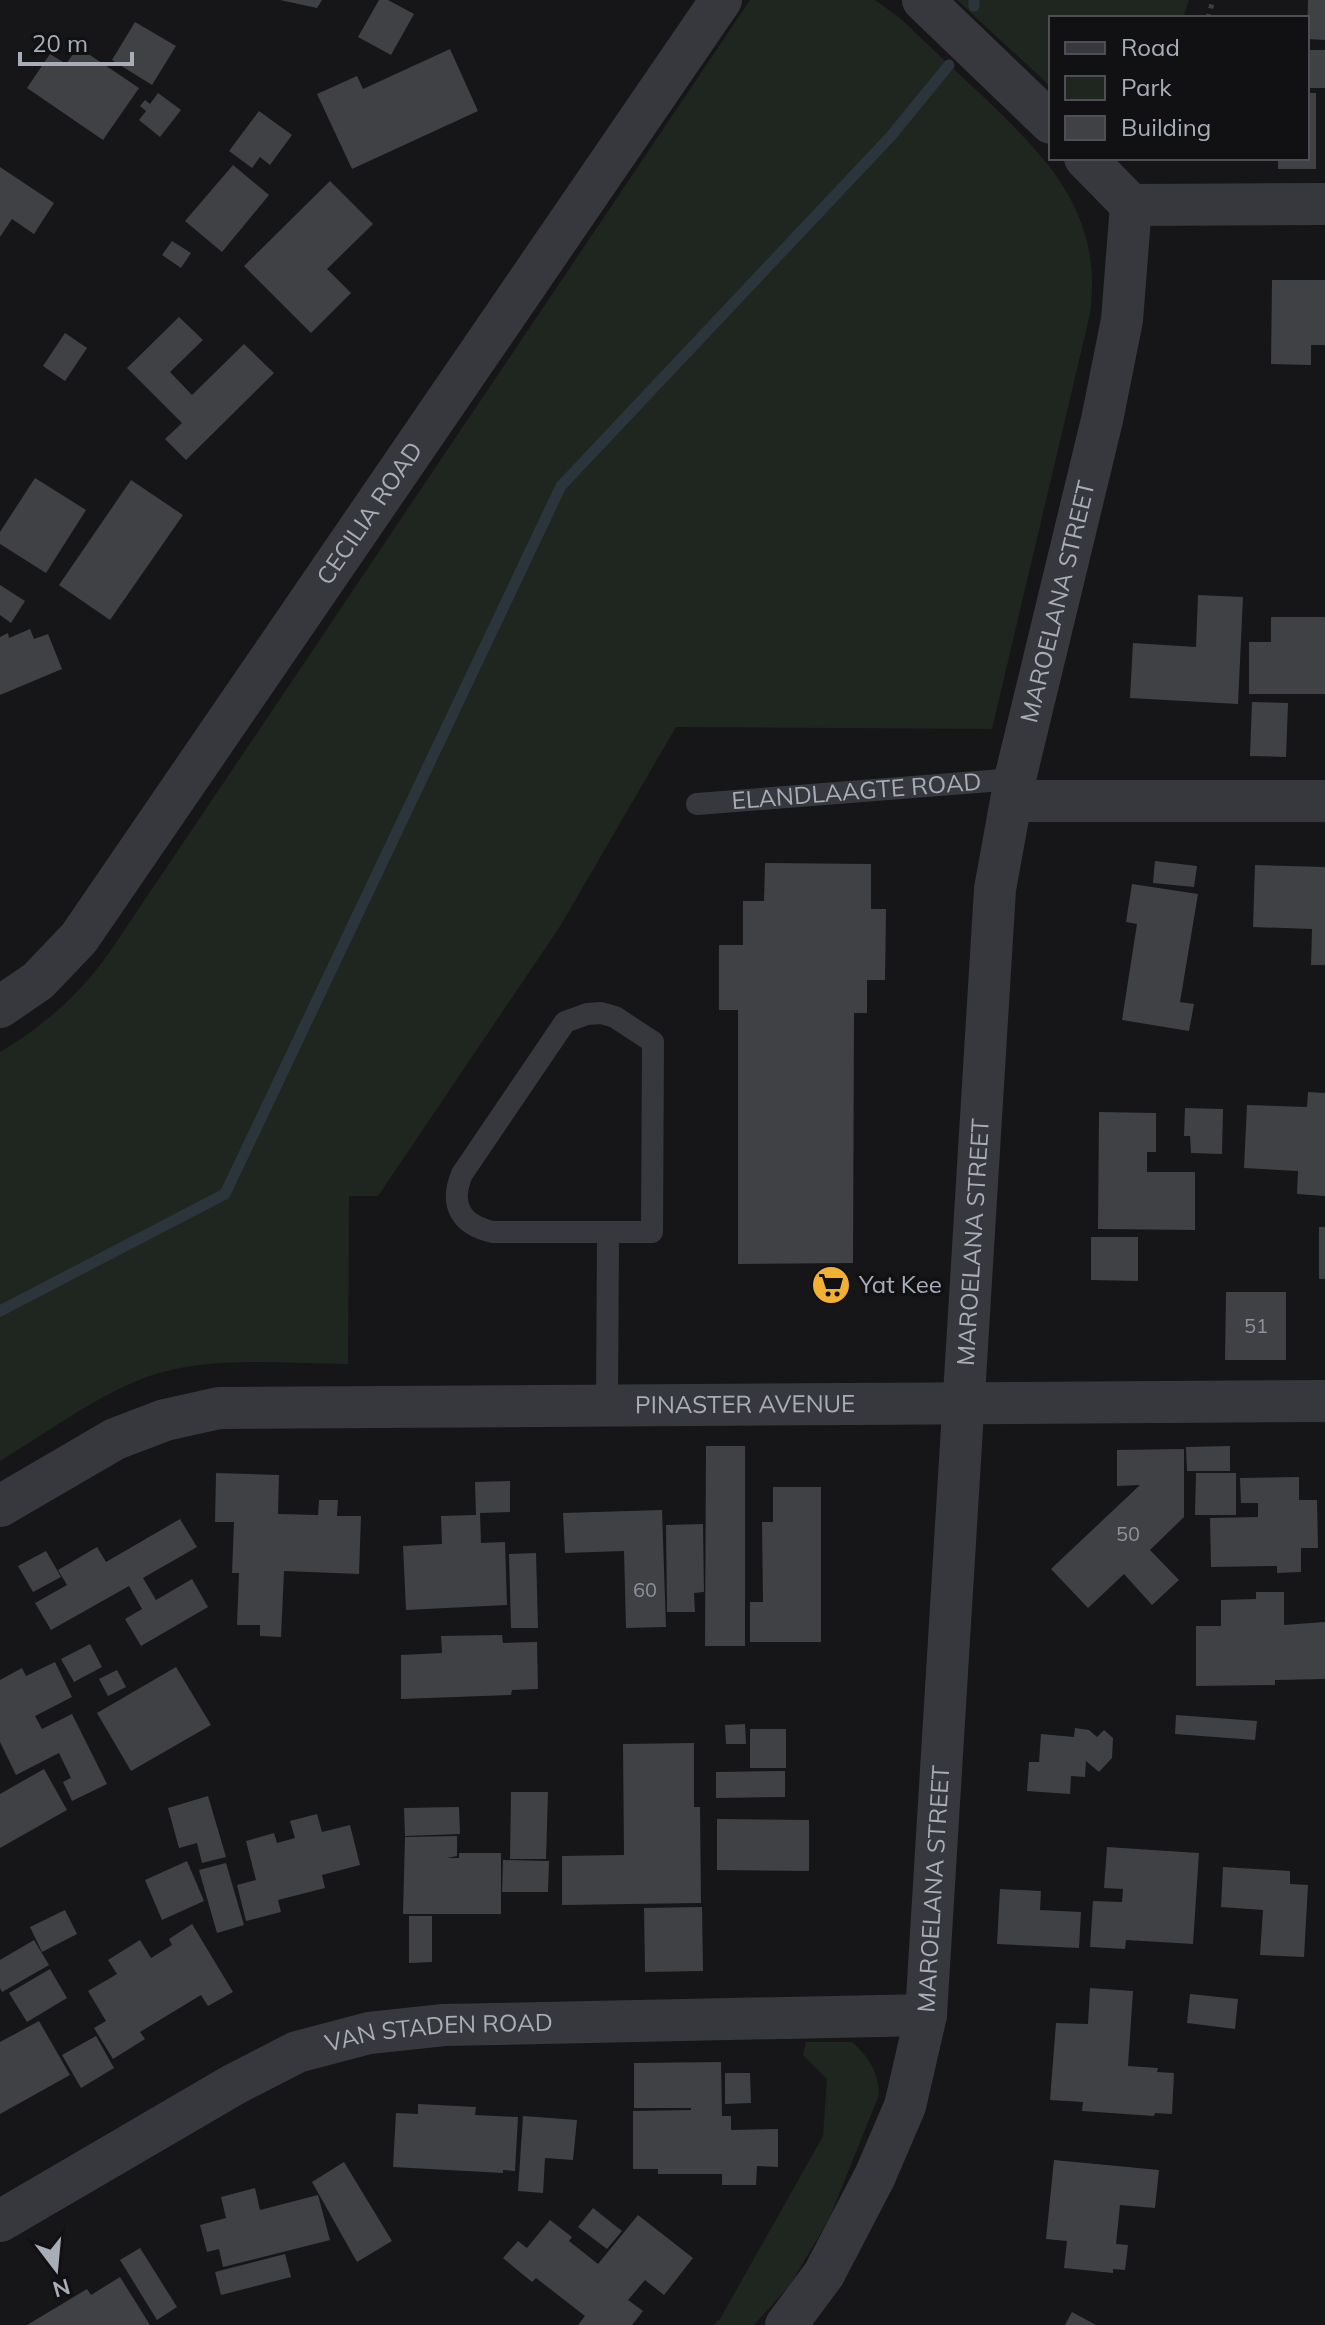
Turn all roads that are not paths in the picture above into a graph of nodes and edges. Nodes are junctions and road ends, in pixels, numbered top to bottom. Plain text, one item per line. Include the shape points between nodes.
1 (721, 0) edge
2 (923, 0) edge
3 (1049, 121) edge
4 (1087, 160) edge
5 (1325, 204) edge
6 (1131, 205) junction
7 (1014, 790) junction
8 (1325, 801) edge
9 (697, 804) dead end
10 (0, 1007) edge
11 (608, 1232) junction
12 (1325, 1401) edge
13 (964, 1402) junction
14 (607, 1406) junction
15 (0, 1506) edge
16 (926, 2015) junction
17 (0, 2221) edge
18 (786, 2325) edge

1 - 10 street, CECILIA ROAD via 79,938 38,981
2 - 3 street
4 - 6 street
5 - 6 street
6 - 7 street, MAROELANA STREET via 1122,320
7 - 8 street, ELANDLAAGTE ROAD
7 - 9 lane, ELANDLAAGTE ROAD
7 - 13 street, MAROELANA STREET via 995,889
11 - 11 lane via 493,1232 469,1223 456,1200 462,1174 565,1022 587,1014 615,1017 653,1042 652,1232
11 - 14 lane
12 - 13 street, PINASTER AVENUE
13 - 14 street, PINASTER AVENUE
13 - 16 street, MAROELANA STREET
14 - 15 street, PINASTER AVENUE via 219,1408 115,1439
16 - 17 street, VAN STADEN ROAD via 444,2025 369,2033 297,2052
16 - 18 street, MAROELANA STREET via 905,2106 875,2176 824,2274

